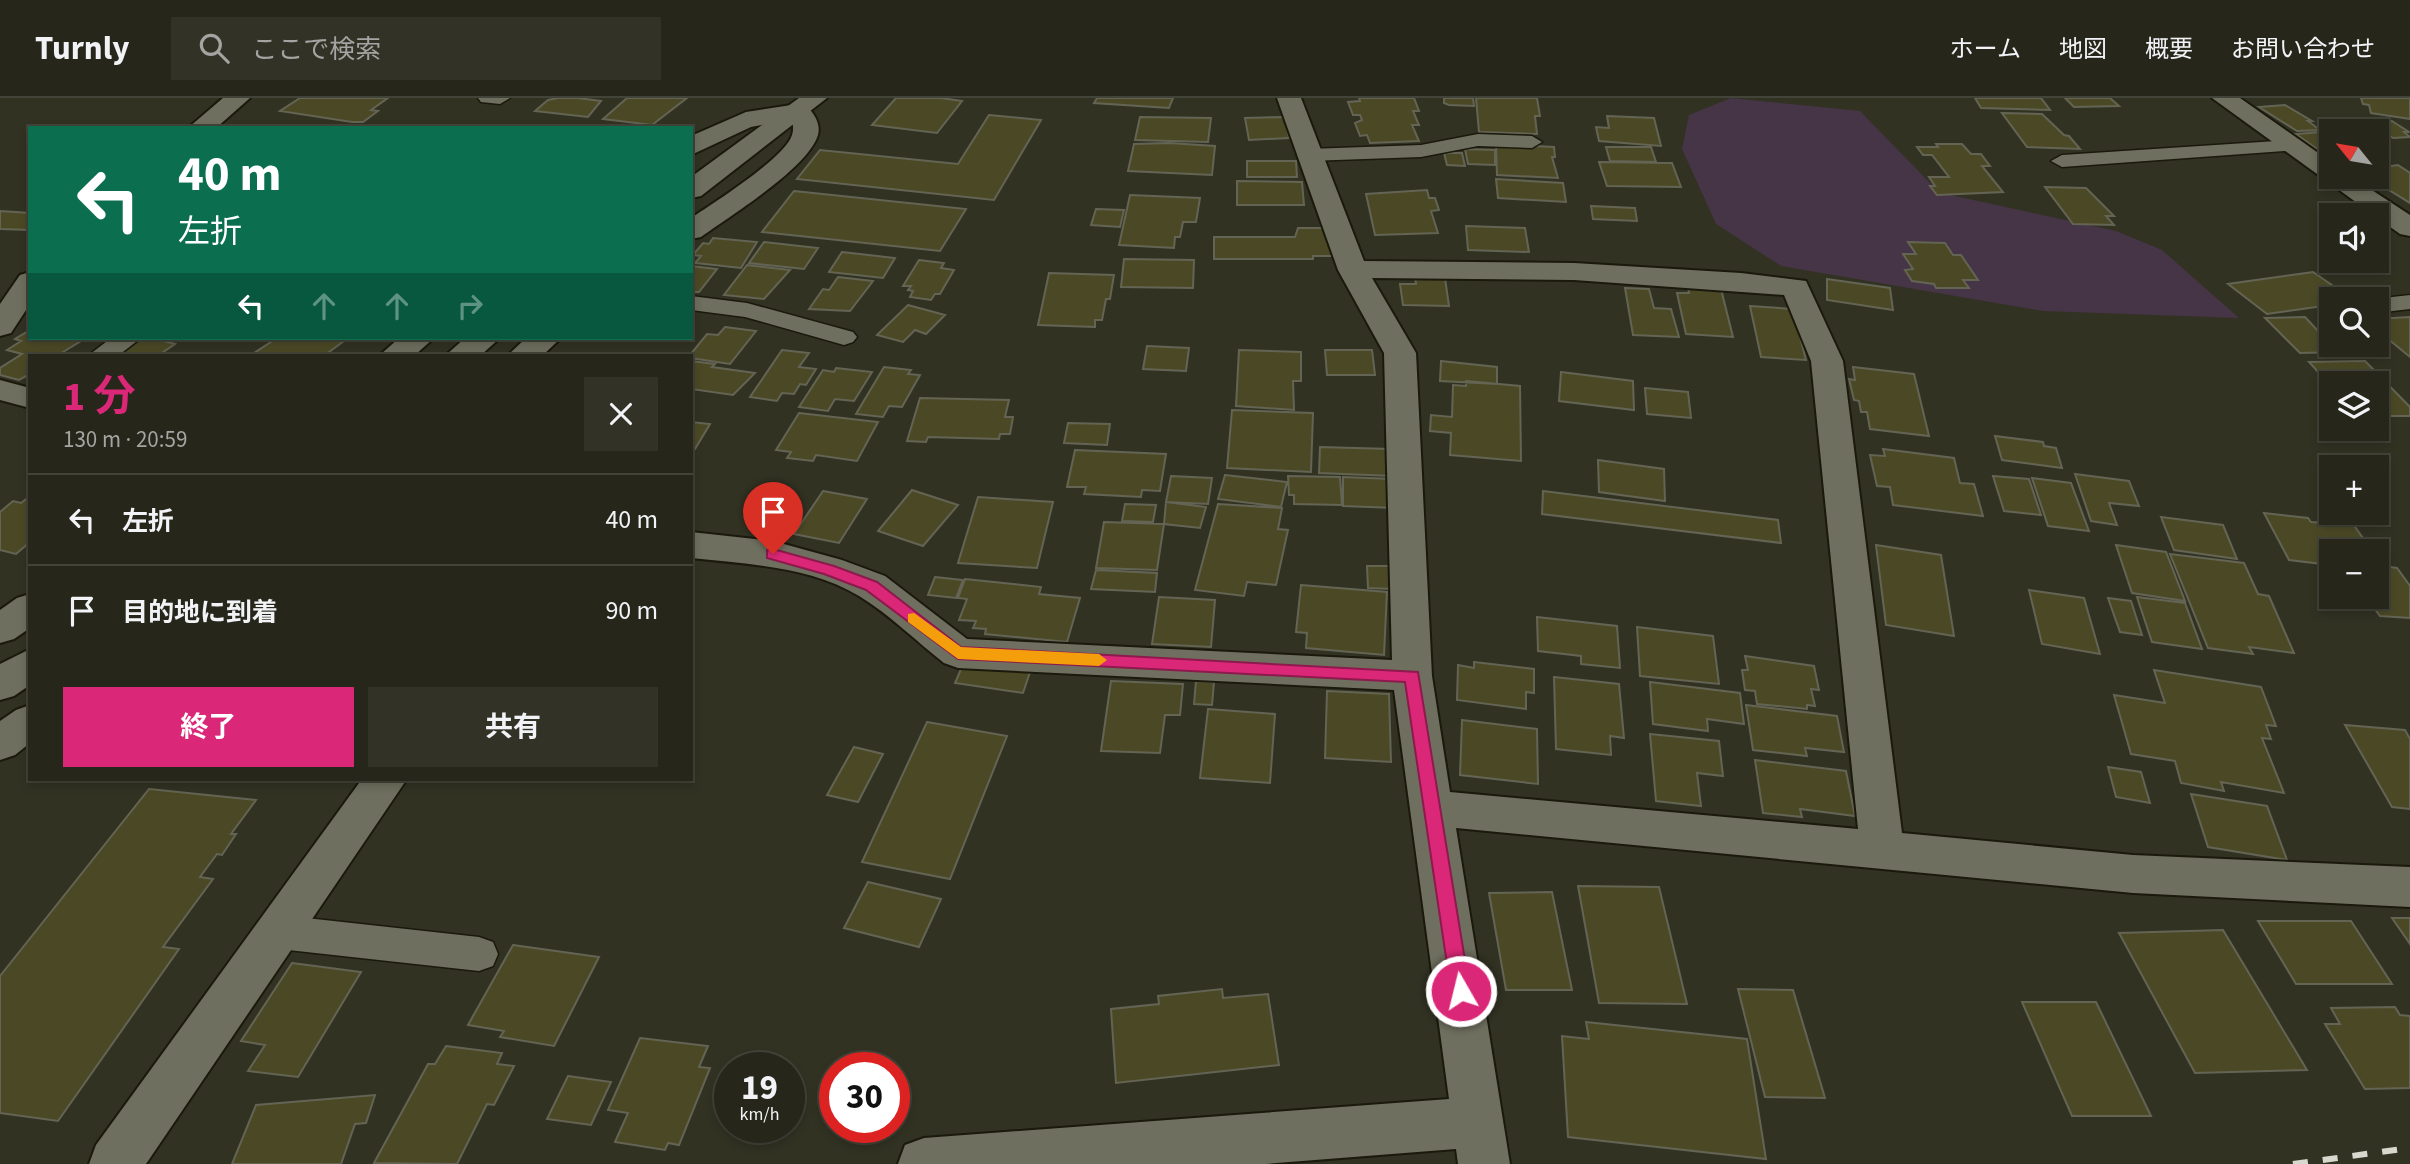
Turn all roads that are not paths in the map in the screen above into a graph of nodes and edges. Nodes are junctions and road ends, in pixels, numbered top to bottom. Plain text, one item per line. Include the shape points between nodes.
1 (238, 98) edge
2 (488, 98) edge
3 (500, 98) edge
4 (1289, 98) edge
5 (2224, 98) edge
6 (806, 105) edge
7 (203, 126) edge
8 (1532, 142) dead end
9 (693, 146) edge
10 (2292, 146) junction
11 (1308, 155) junction
12 (2062, 161) dead end
13 (2319, 166) edge
14 (693, 189) edge
15 (2352, 189) edge
16 (2410, 228) edge
17 (693, 229) edge
18 (1353, 270) junction
19 (28, 284) edge
20 (2410, 302) edge
21 (693, 303) edge
22 (2389, 304) edge
23 (0, 327) edge
24 (844, 337) dead end
25 (125, 340) edge
26 (416, 340) edge
27 (482, 340) edge
28 (543, 340) edge
29 (104, 354) edge
30 (395, 354) edge
31 (462, 354) edge
32 (524, 354) edge
33 (0, 390) edge
34 (28, 397) edge
35 (693, 545) edge
36 (28, 609) edge
37 (0, 629) edge
38 (28, 665) edge
39 (1412, 676) junction
40 (0, 685) edge
41 (28, 722) edge
42 (0, 743) edge
43 (385, 781) edge
44 (1434, 808) junction
45 (1882, 849) junction
46 (2410, 887) edge
47 (279, 932) junction
48 (478, 954) dead end
49 (1482, 1143) edge
50 (115, 1164) edge
51 (924, 1164) edge

1 - 7 street
2 - 3 lane
4 - 11 street
5 - 10 street
6 - 9 street via 742,120
6 - 14 street
6 - 17 street via 805,138 799,146
8 - 11 lane via 1478,140 1422,151
10 - 12 lane
10 - 13 street
11 - 18 street
15 - 16 street
18 - 39 street via 1400,353
18 - 45 street via 1459,268 1710,278 1796,287 1827,360
19 - 23 street
20 - 22 lane
21 - 24 lane via 747,310
25 - 29 lane
26 - 30 street
27 - 31 street
28 - 32 street
33 - 34 street
35 - 39 street via 773,554 872,586 958,653
36 - 37 street
38 - 40 street
39 - 44 street
41 - 42 street
43 - 47 street
44 - 45 street
44 - 49 street
45 - 46 street via 2133,874
47 - 48 lane
47 - 50 street
49 - 51 street

